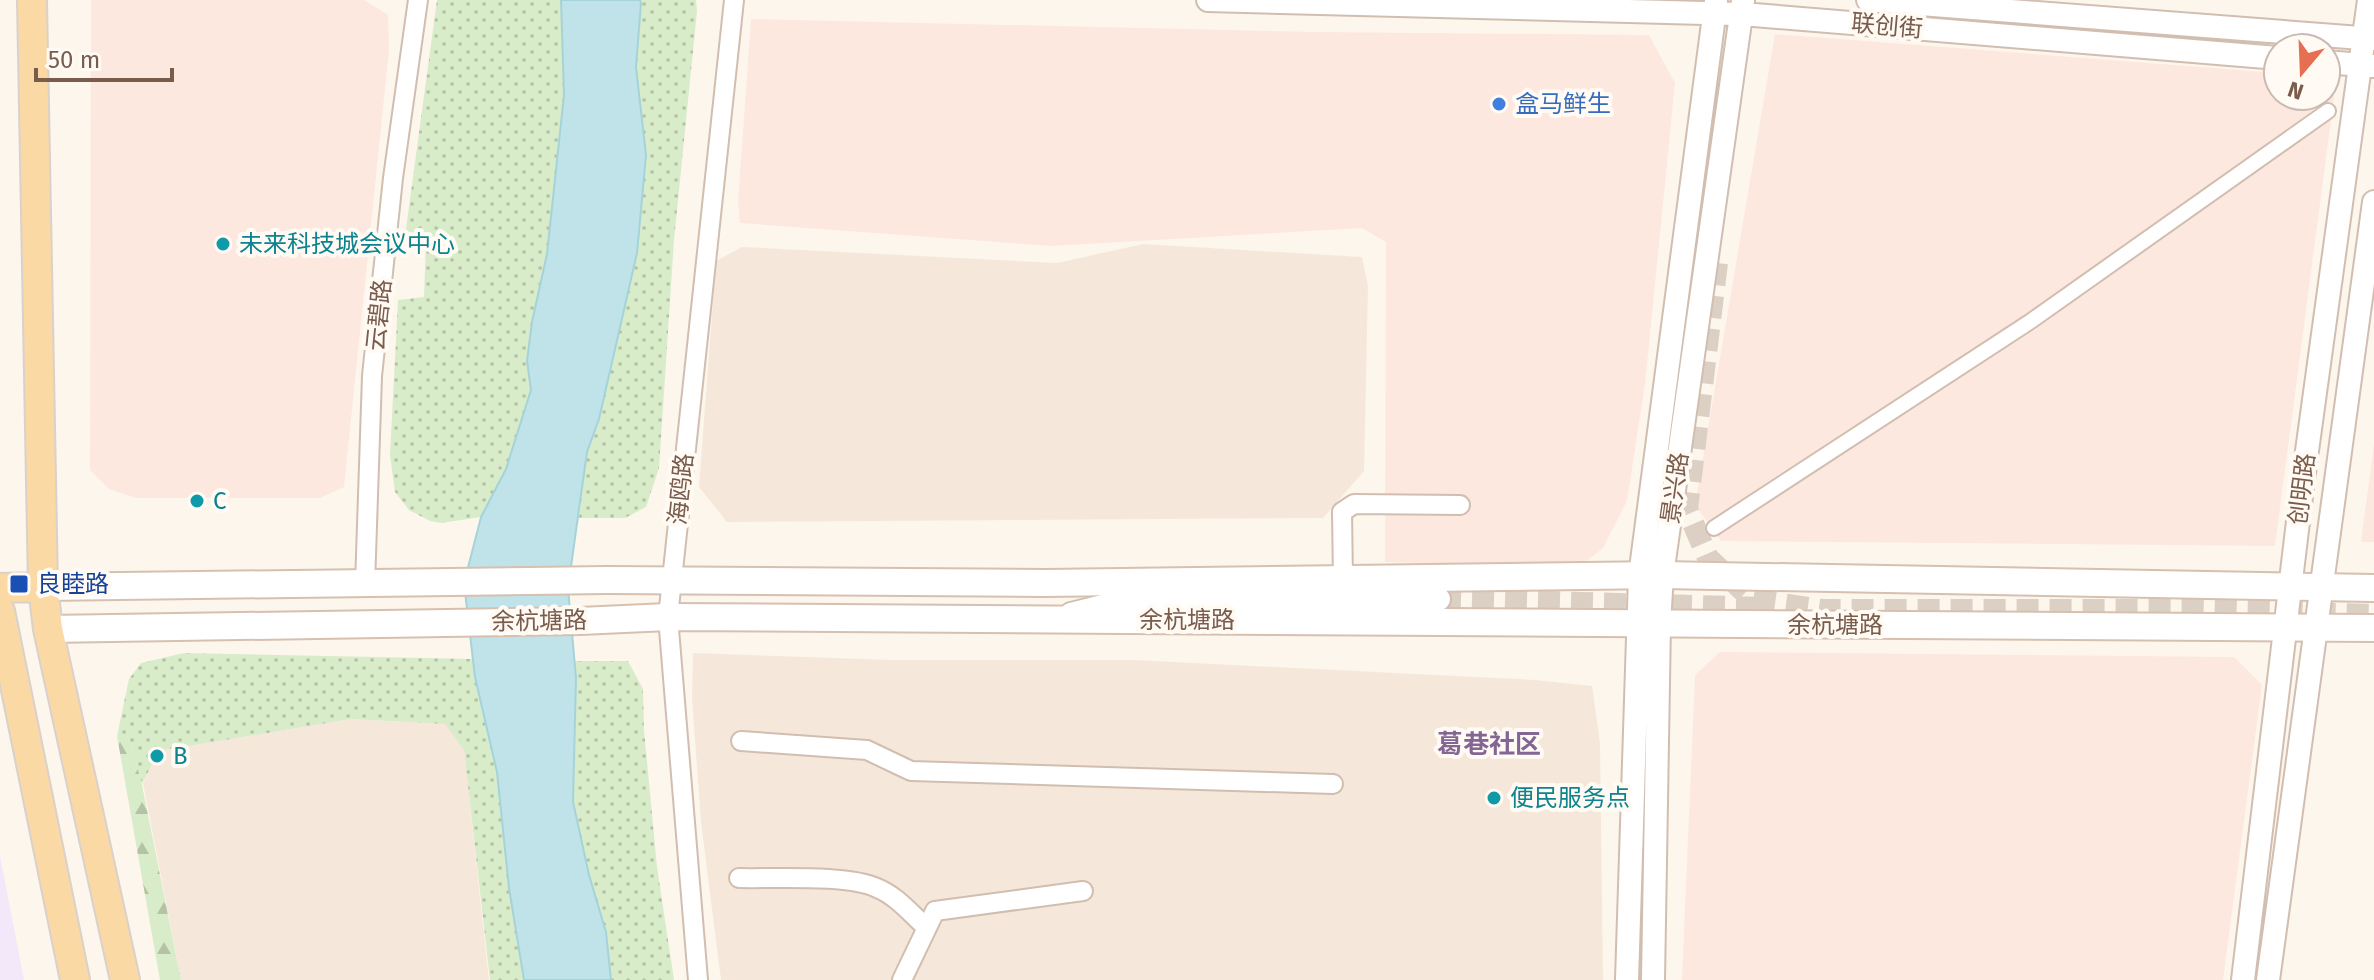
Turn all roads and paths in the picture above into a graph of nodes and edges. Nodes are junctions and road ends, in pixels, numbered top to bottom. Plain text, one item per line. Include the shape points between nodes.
1 (32, 0) edge
2 (418, 0) edge
3 (734, 0) edge
4 (1208, 0) edge
5 (1868, 0) edge
6 (2369, 0) edge
7 (1716, 6) edge
8 (1742, 7) edge
9 (2058, 7) edge
10 (2369, 38) edge
11 (2262, 56) edge
12 (2342, 64) edge
13 (2367, 66) edge
14 (2327, 112) edge
15 (2374, 202) edge
16 (1460, 505) dead end
17 (1714, 528) dead end
18 (1651, 576) junction
19 (1343, 579) junction
20 (671, 581) junction
21 (1045, 583) junction
22 (365, 585) junction
23 (43, 587) junction
24 (0, 588) edge
25 (2289, 588) junction
26 (2322, 588) junction
27 (2374, 588) edge
28 (668, 617) junction
29 (1046, 619) junction
30 (1649, 623) junction
31 (1, 625) edge
32 (2284, 627) junction
33 (2316, 628) junction
34 (2374, 628) edge
35 (48, 629) junction
36 (741, 741) dead end
37 (1333, 784) dead end
38 (739, 878) dead end
39 (1083, 891) dead end
40 (927, 928) junction
41 (75, 980) edge
42 (125, 980) edge
43 (698, 980) edge
44 (902, 980) edge
45 (1627, 980) edge
46 (1653, 980) edge
47 (2243, 980) edge
48 (2268, 980) edge

1 - 23 main road
2 - 22 street, 云碧路 via 372,376
3 - 20 street, 海鸥路
4 - 7 street, 联创街
5 - 9 street, 联创街
6 - 10 street, 创明路
7 - 8 street, 联创街
7 - 18 street, 景兴路
8 - 11 street, 联创街
8 - 18 street, 景兴路
9 - 10 street, 联创街
10 - 13 street, 创明路
12 - 13 street
13 - 25 street, 创明路
14 - 17 street via 2031,321
15 - 26 street, 创明路
16 - 19 street via 1354,504 1342,512
18 - 19 main road, 余杭塘路
18 - 25 main road, 余杭塘路
18 - 30 street, 景兴路
19 - 21 main road, 余杭塘路
20 - 21 main road, 余杭塘路
20 - 22 main road, 余杭塘路
20 - 28 street, 海鸥路
21 - 29 street via 1109,595 1439,596 1115,603
22 - 23 main road, 余杭塘路
23 - 24 main road, 余杭塘路
23 - 35 main road
25 - 26 main road, 余杭塘路
25 - 32 street, 创明路
26 - 27 main road, 余杭塘路
26 - 33 street, 创明路
28 - 29 main road, 余杭塘路
28 - 35 main road, 余杭塘路
28 - 43 street, 海鸥路
29 - 30 main road, 余杭塘路
30 - 32 main road, 余杭塘路
30 - 45 street, 景兴路
30 - 46 street, 景兴路
31 - 35 main road, 余杭塘路
31 - 41 main road
32 - 33 main road, 余杭塘路
32 - 47 street, 创明路
33 - 34 main road, 余杭塘路
33 - 48 street, 创明路
35 - 42 main road
36 - 37 street via 867,750 911,771
38 - 40 street via 857,881 897,900
39 - 40 street via 935,911
40 - 44 street

